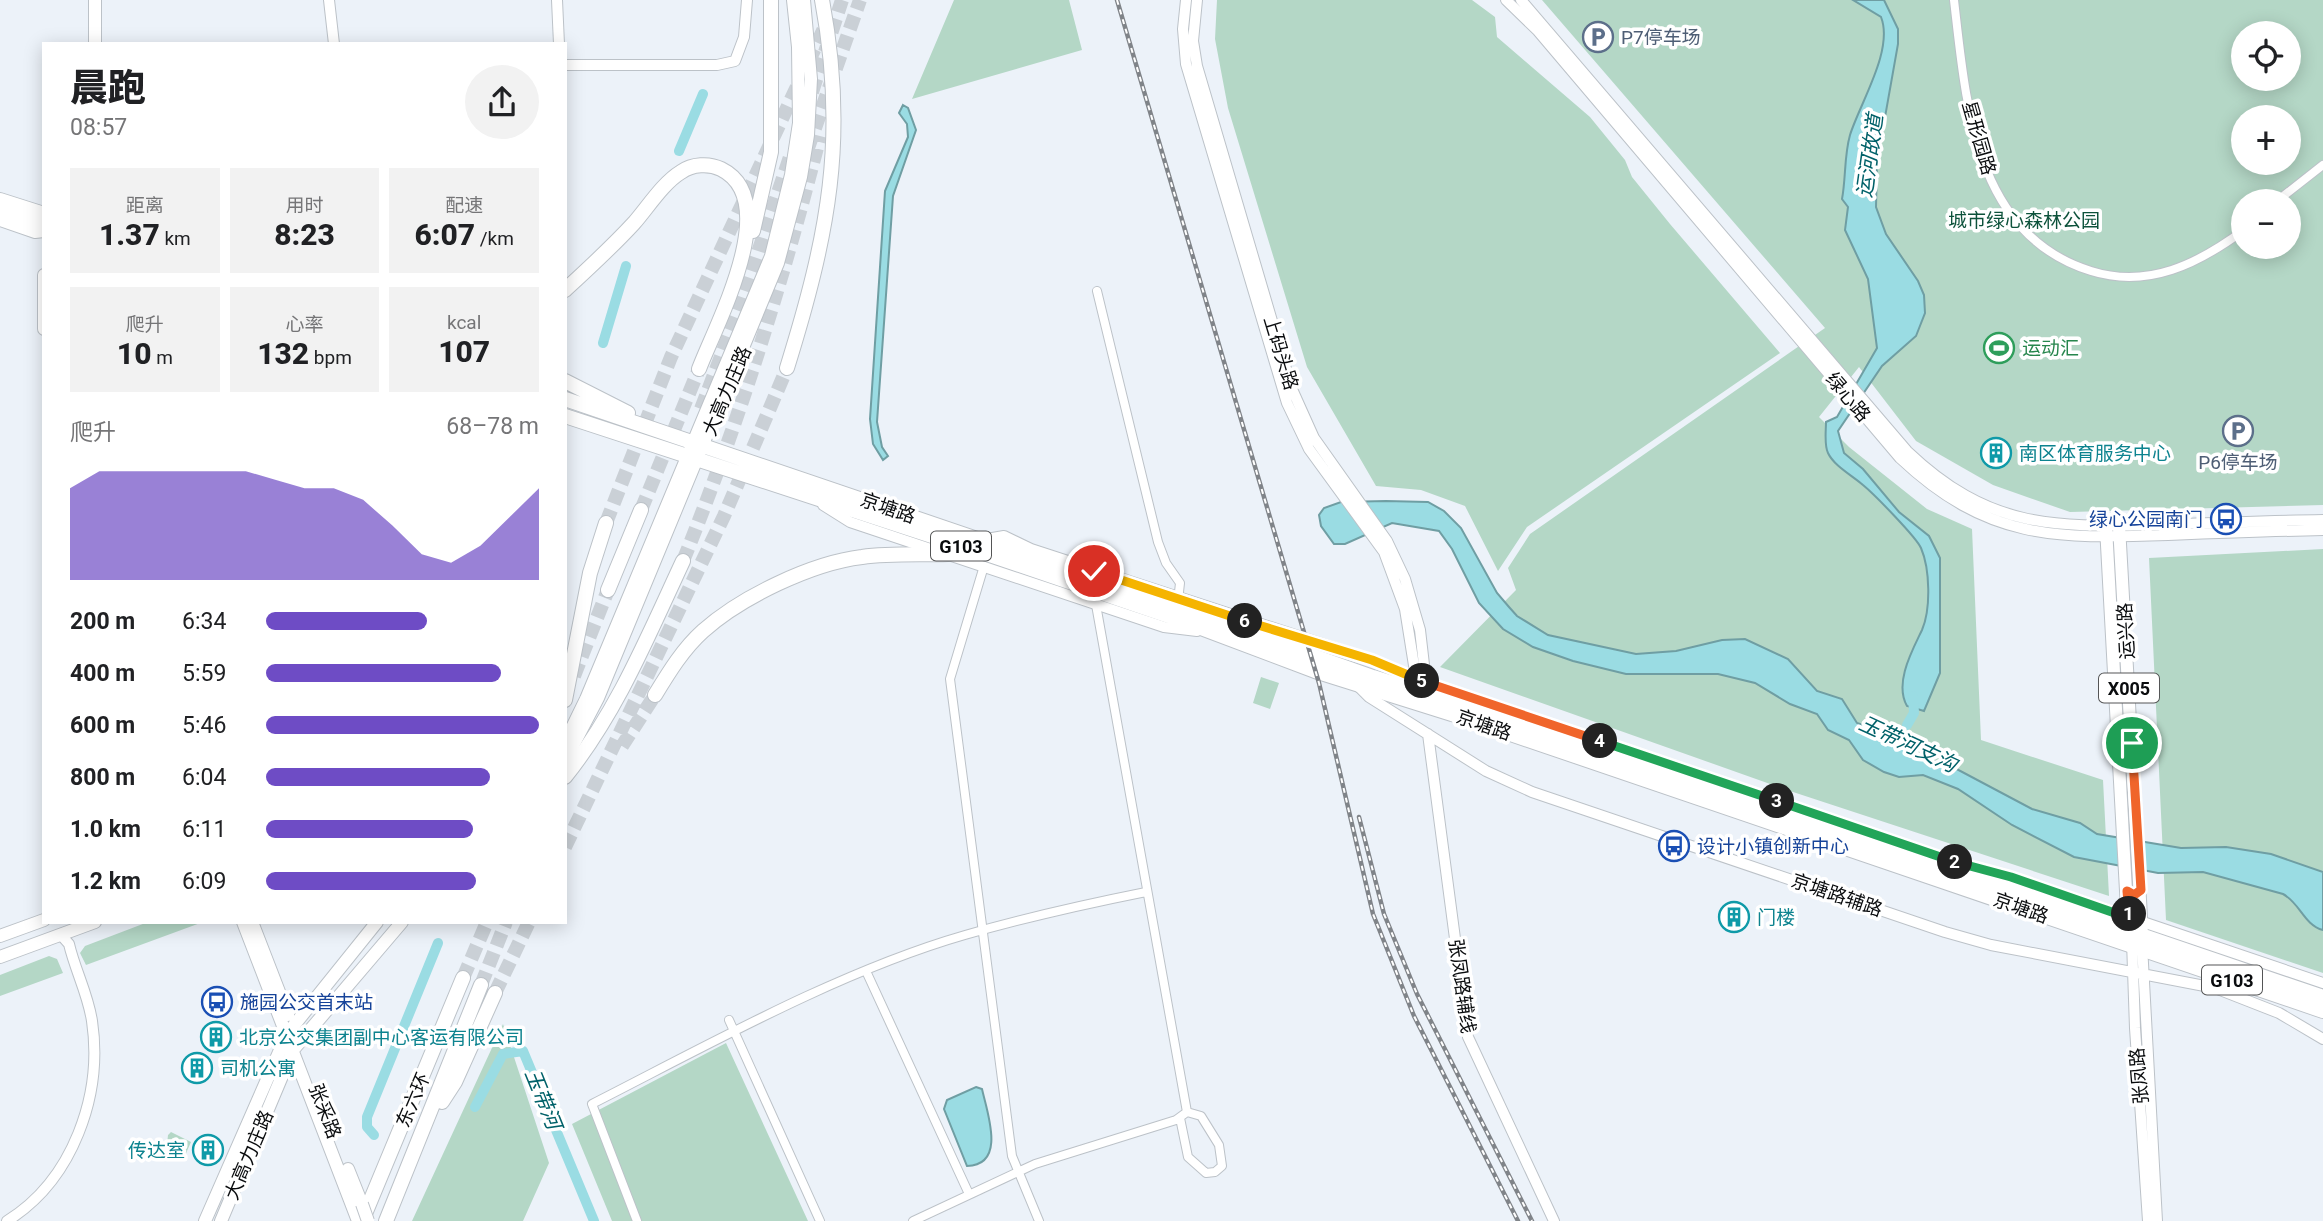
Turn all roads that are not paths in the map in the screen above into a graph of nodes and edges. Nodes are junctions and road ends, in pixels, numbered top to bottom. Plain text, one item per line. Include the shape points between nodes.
1 (96, 0) edge
2 (103, 0) edge
3 (329, 0) edge
4 (557, 0) edge
5 (747, 0) edge
6 (771, 0) edge
7 (793, 0) edge
8 (804, 0) edge
9 (822, 0) edge
10 (1186, 0) edge
11 (1197, 0) edge
12 (1506, 0) edge
13 (1521, 0) edge
14 (1954, 0) edge
15 (95, 42) edge
16 (102, 42) edge
17 (334, 42) edge
18 (559, 42) edge
19 (567, 65) edge
20 (2323, 165) edge
21 (2292, 189) edge
22 (0, 193) edge
23 (0, 200) edge
24 (19, 206) junction
25 (0, 213) edge
26 (42, 213) edge
27 (0, 221) edge
28 (42, 229) edge
29 (42, 231) edge
30 (2231, 240) edge
31 (740, 263) junction
32 (567, 288) edge
33 (1097, 290) dead end
34 (1258, 292) junction
35 (786, 368) tunnel mouth
36 (699, 369) tunnel mouth
37 (567, 382) edge
38 (567, 400) edge
39 (567, 417) edge
40 (666, 433) junction
41 (695, 450) junction
42 (805, 494) junction
43 (640, 510) tunnel mouth
44 (2323, 520) edge
45 (606, 523) tunnel mouth
46 (2323, 530) edge
47 (2113, 532) junction
48 (981, 540) junction
49 (948, 554) junction
50 (684, 561) tunnel mouth
51 (984, 566) junction
52 (1045, 574) junction
53 (1012, 575) junction
54 (608, 590) tunnel mouth
55 (1094, 591) junction
56 (1177, 603) junction
57 (1303, 666) junction
58 (1421, 680) junction
59 (1354, 683) junction
60 (567, 689) edge
61 (655, 695) tunnel mouth
62 (1369, 697) junction
63 (1428, 734) junction
64 (567, 738) edge
65 (567, 757) edge
66 (567, 775) edge
67 (2141, 890) junction
68 (2127, 891) junction
69 (1146, 892) junction
70 (42, 921) edge
71 (90, 924) edge
72 (244, 924) edge
73 (253, 924) edge
74 (375, 924) edge
75 (400, 924) edge
76 (983, 931) junction
77 (2137, 933) junction
78 (61, 935) junction
79 (0, 936) edge
80 (0, 957) edge
81 (866, 971) junction
82 (2137, 972) junction
83 (463, 978) tunnel mouth
84 (2323, 983) edge
85 (481, 985) tunnel mouth
86 (495, 993) tunnel mouth
87 (2323, 997) edge
88 (2323, 1011) edge
89 (729, 1020) dead end
90 (290, 1030) junction
91 (735, 1032) junction
92 (2323, 1039) edge
93 (296, 1046) junction
94 (265, 1082) junction
95 (278, 1087) junction
96 (1183, 1115) junction
97 (427, 1123) junction
98 (1016, 1172) junction
99 (969, 1194) junction
100 (361, 1217) edge
101 (7, 1221) edge
102 (205, 1221) edge
103 (221, 1221) edge
104 (386, 1221) edge
105 (637, 1221) edge
106 (820, 1221) edge
107 (913, 1221) edge
108 (1039, 1221) edge
109 (1555, 1221) edge
110 (2148, 1221) edge
111 (2157, 1221) edge

1 - 15 main road
2 - 16 main road
3 - 17 street
4 - 18 street
5 - 19 street via 744,37 735,61
6 - 31 highway via 771,152 757,216
7 - 41 main road, 大高力庄路 via 799,123 784,211
8 - 41 main road, 大高力庄路 via 811,79 801,177 768,293
9 - 35 highway via 832,56 834,154 817,260
10 - 34 street, 上码头路 via 1186,64
11 - 34 street, 上码头路 via 1193,41 1197,66
12 - 47 street, 绿心路 via 1538,31 1920,477 1962,506 2007,526 2066,537
13 - 47 street, 绿心路 via 1925,468 1957,492 1998,512 2057,526
14 - 30 street, 星形园路 via 1971,120 1983,162 1995,191 2018,225 2042,249 2070,265 2132,279 2157,276 2210,255
20 - 21 street
22 - 24 street
23 - 24 highway
24 - 26 highway
25 - 28 highway
27 - 29 street via 34,233
31 - 32 highway via 748,225 746,196 725,171 700,165 679,172 610,250
31 - 36 highway
33 - 56 street via 1158,542 1180,583
34 - 58 street, 上码头路 via 1278,358 1309,429 1387,541 1405,579 1420,630
37 - 40 highway
38 - 40 highway, 京塘路 / G103
39 - 41 highway, 京塘路 / G103
40 - 41 highway, 京塘路 / G103
41 - 42 highway, 京塘路 / G103
41 - 48 highway, 京塘路 / G103
41 - 64 main road, 大高力庄路
41 - 65 main road, 大高力庄路 via 598,698
42 - 49 street via 850,522
42 - 52 highway, 京塘路 / G103
43 - 54 highway
44 - 47 street, 绿心路
45 - 60 highway via 590,573
46 - 47 street, 绿心路
47 - 67 main road, 运兴路 / X005
47 - 68 main road, 运兴路 / X005
48 - 55 highway, 京塘路 / G103
48 - 56 street via 1004,536
49 - 51 street
49 - 61 highway via 837,561 732,608 682,653
50 - 66 highway via 619,698
51 - 53 street
51 - 76 street via 950,679
52 - 53 highway
52 - 55 highway, 京塘路 / G103
53 - 55 street
55 - 56 highway, 京塘路 / G103
55 - 57 highway, 京塘路 / G103
55 - 69 street
56 - 58 street via 1372,660
56 - 77 highway, 京塘路 / G103 via 1428,696
57 - 59 highway, 京塘路 / G103
57 - 62 street, 京塘路辅路
58 - 77 street
59 - 62 street, 京塘路辅路
59 - 77 highway, 京塘路 / G103
62 - 63 street, 京塘路辅路
63 - 82 street, 京塘路辅路 via 1486,771 1532,792 1907,919 1992,945
63 - 109 street, 张凤路辅线 via 1468,1037
67 - 68 main road via 2134,895
67 - 77 main road, 运兴路 / X005
68 - 77 main road, 运兴路 / X005
69 - 76 street
69 - 96 street
70 - 79 main road
71 - 78 main road
72 - 90 main road, 张采路
73 - 90 main road, 张采路
74 - 90 main road, 大高力庄路
75 - 93 main road, 大高力庄路
76 - 81 street
76 - 98 street
77 - 82 street, 张凤路 / X005
77 - 84 street
77 - 87 highway, 京塘路 / G103
77 - 88 highway, 京塘路 / G103
78 - 80 main road
78 - 101 street via 69,944 92,1020 95,1045 89,1099 56,1177 34,1202
81 - 91 street
81 - 99 street
82 - 92 street, 京塘路辅路 via 2215,988 2256,1003
82 - 110 street, 张凤路 / X005
82 - 111 street, 张凤路 / X005
83 - 100 highway, 东六环
85 - 97 highway, 东六环
86 - 97 highway via 455,1082
89 - 91 street
90 - 93 main road, 张采路
90 - 94 main road, 大高力庄路
91 - 105 street via 592,1104
91 - 106 street
93 - 95 main road, 大高力庄路
93 - 100 main road, 张采路
94 - 95 main road via 272,1079
94 - 102 main road, 大高力庄路
95 - 103 main road, 大高力庄路
96 - 96 street via 1201,1116 1219,1145 1222,1166 1215,1172 1206,1172 1188,1157
96 - 98 street
97 - 104 highway, 东六环
98 - 99 street
98 - 108 street
99 - 107 street

